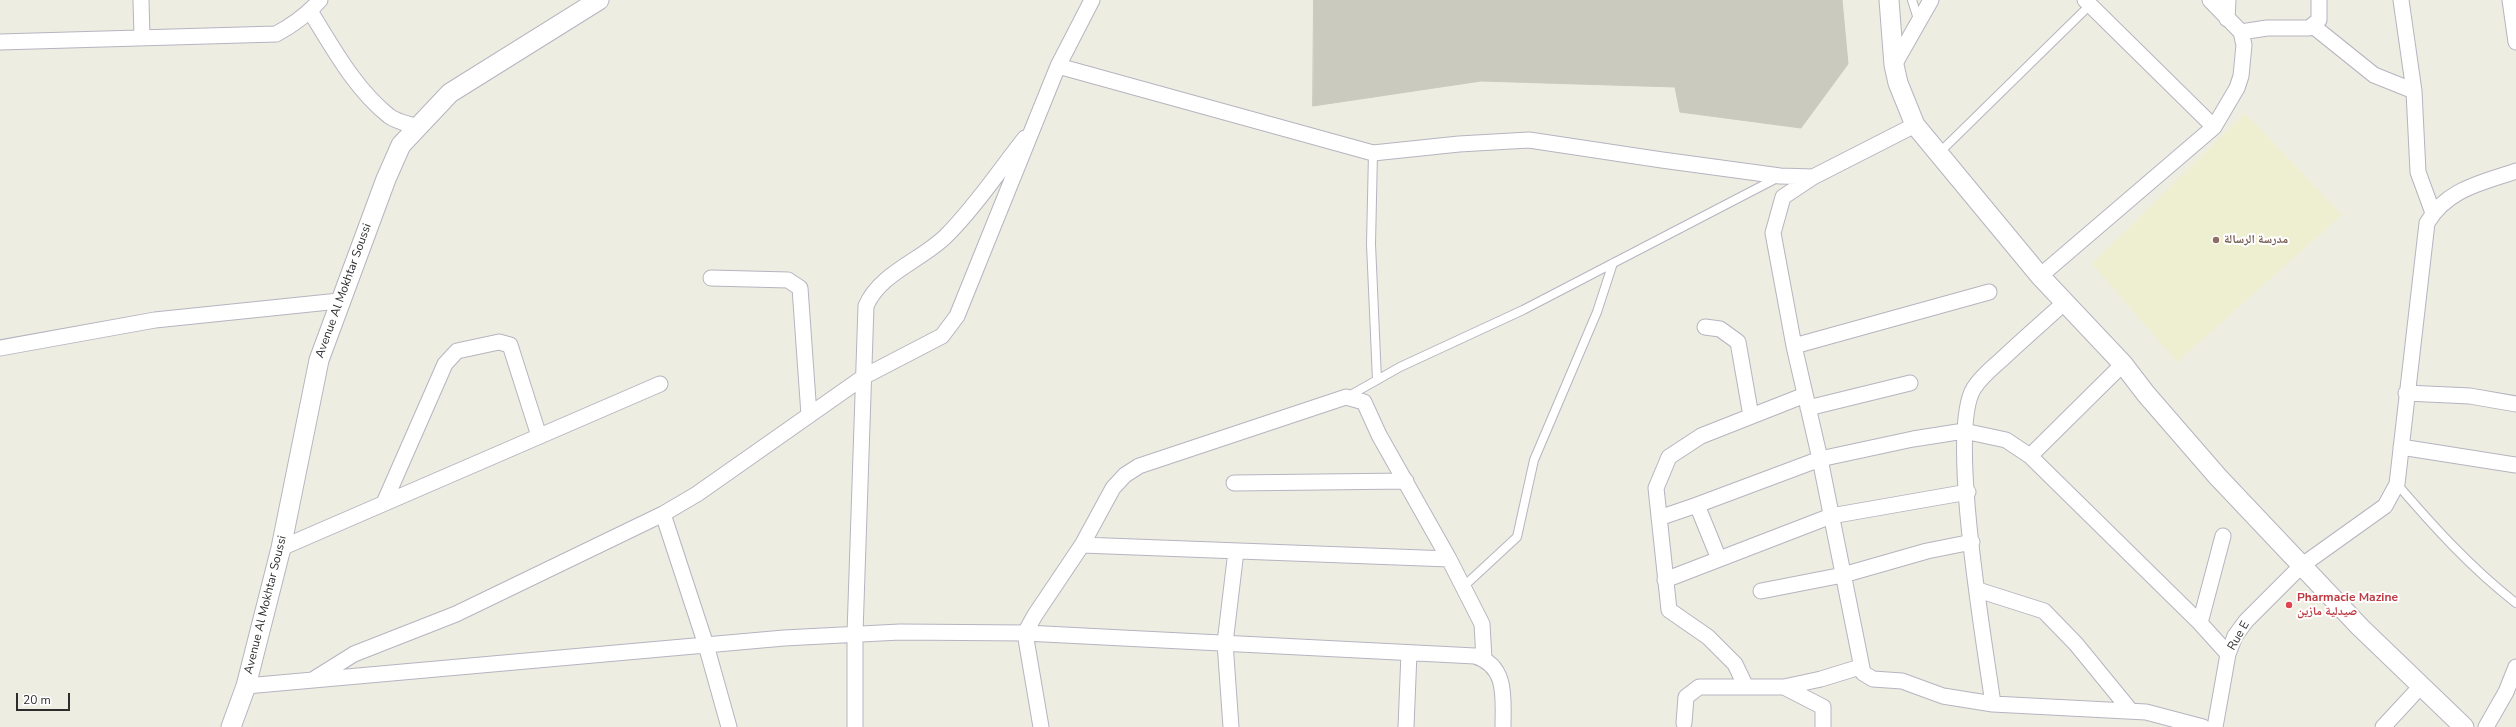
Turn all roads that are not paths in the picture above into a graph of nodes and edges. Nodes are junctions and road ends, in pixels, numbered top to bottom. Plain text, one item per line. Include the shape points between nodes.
1 (141, 0) edge
2 (320, 0) edge
3 (599, 0) edge
4 (1092, 0) edge
5 (1889, 0) edge
6 (1912, 0) edge
7 (1931, 0) edge
8 (2210, 0) edge
9 (2228, 0) edge
10 (2319, 0) edge
11 (2401, 0) edge
12 (2510, 0) edge
13 (2090, 2) edge
14 (310, 12) junction
15 (1918, 19) junction
16 (2227, 19) junction
17 (2313, 26) junction
18 (2241, 32) junction
19 (142, 37) junction
20 (0, 42) edge
21 (2516, 42) edge
22 (1894, 65) junction
23 (1058, 66) junction
24 (2414, 91) junction
25 (1915, 124) junction
26 (1036, 125) junction
27 (418, 127) junction
28 (2214, 127) junction
29 (1373, 153) junction
30 (1939, 153) junction
31 (2516, 171) edge
32 (1780, 176) junction
33 (1813, 177) junction
34 (2433, 213) junction
35 (1613, 264) junction
36 (2040, 276) junction
37 (711, 278) dead end
38 (1989, 292) dead end
39 (339, 301) junction
40 (2064, 303) junction
41 (1705, 327) dead end
42 (1794, 346) junction
43 (0, 348) edge
44 (2123, 364) junction
45 (865, 376) junction
46 (1376, 380) junction
47 (1910, 383) dead end
48 (660, 384) dead end
49 (2406, 393) junction
50 (1346, 397) junction
51 (1806, 401) junction
52 (2516, 404) edge
53 (810, 415) junction
54 (1752, 416) junction
55 (1964, 431) junction
56 (539, 436) junction
57 (2401, 447) junction
58 (2030, 456) junction
59 (1820, 459) junction
60 (2516, 465) edge
61 (1406, 481) junction
62 (1234, 483) dead end
63 (2397, 484) junction
64 (1968, 492) junction
65 (384, 503) junction
66 (1697, 505) junction
67 (663, 514) junction
68 (1832, 516) junction
69 (1659, 518) junction
70 (2223, 536) dead end
71 (1972, 542) junction
72 (1082, 545) junction
73 (281, 548) junction
74 (1236, 551) junction
75 (1449, 559) junction
76 (1718, 559) junction
77 (2301, 566) junction
78 (1844, 575) junction
79 (1665, 580) junction
80 (1463, 587) junction
81 (1978, 590) junction
82 (1761, 591) dead end
83 (2516, 603) edge
84 (2200, 623) junction
85 (855, 633) junction
86 (1025, 633) junction
87 (1225, 643) junction
88 (706, 645) junction
89 (1409, 653) junction
90 (2228, 654) junction
91 (1484, 659) junction
92 (1860, 667) junction
93 (2516, 667) edge
94 (312, 680) junction
95 (246, 686) junction
96 (2421, 686) junction
97 (1746, 687) junction
98 (1784, 687) junction
99 (1993, 704) junction
100 (2130, 710) junction
101 (1684, 723) dead end
102 (231, 727) edge
103 (729, 727) edge
104 (855, 727) edge
105 (1041, 727) edge
106 (1231, 727) edge
107 (1406, 727) edge
108 (1503, 727) edge
109 (1823, 727) edge
110 (2203, 727) edge
111 (2215, 727) edge
112 (2383, 727) edge
113 (2464, 727) edge
114 (2486, 727) edge

1 - 19 street
2 - 14 street
3 - 27 street, Avenue Al Mokhtar Soussi via 450,93
4 - 23 street
5 - 22 street
6 - 15 lane
7 - 15 street
8 - 16 street
9 - 16 street
10 - 17 street via 2319,20
11 - 24 street
12 - 21 street
13 - 28 street
13 - 30 lane
14 - 19 street via 276,34
14 - 27 street via 340,60 360,86 390,117
15 - 22 street
16 - 18 street
17 - 18 street
17 - 24 street via 2374,75
18 - 28 street via 2244,45 2241,76 2237,88
19 - 20 street
22 - 25 street via 1898,83
23 - 26 street
23 - 29 street
24 - 34 street via 2418,172
25 - 30 street
25 - 33 street
26 - 45 street via 949,330
26 - 45 street via 945,236 871,293 866,306
27 - 39 street, Avenue Al Mokhtar Soussi via 401,145
28 - 36 street
29 - 32 street via 1530,140 1610,154
29 - 46 lane via 1371,244
30 - 36 street
31 - 34 street via 2460,189
32 - 33 street
32 - 35 lane
33 - 42 street via 1783,197 1773,233
34 - 49 street via 2427,223 2424,239
35 - 46 lane
35 - 80 lane via 1597,312 1534,460 1517,537
36 - 40 street
37 - 53 street via 788,280 800,288
38 - 42 street
39 - 43 street via 155,320
39 - 73 street, Avenue Al Mokhtar Soussi via 319,360
40 - 44 street
40 - 55 street via 1974,388 1968,400
41 - 54 street via 1720,329 1738,342
42 - 51 street
44 - 58 street
44 - 77 street via 2218,478
45 - 53 street
45 - 85 street
46 - 50 lane
47 - 51 street
48 - 56 street
49 - 52 street via 2470,396
49 - 57 street
50 - 61 street via 1364,402 1379,435
50 - 72 street via 1139,466 1124,475 1113,488
51 - 54 street
51 - 59 street
53 - 67 street via 697,494
54 - 69 street via 1701,436 1669,457 1656,488
55 - 58 street via 2006,440
55 - 59 street
55 - 64 street
56 - 65 street
56 - 65 street via 510,345 499,342 457,351 445,364
57 - 60 street
57 - 63 street
58 - 84 street
59 - 66 street
59 - 68 street
61 - 62 street
61 - 75 street
63 - 77 street, Rue E via 2386,506
63 - 83 lane via 2456,551
64 - 68 street
64 - 71 street
65 - 73 street
66 - 69 street
66 - 76 street
67 - 88 street
67 - 94 street via 456,614 354,654
68 - 76 street
68 - 78 street
69 - 79 street
70 - 84 street
71 - 78 street via 1927,551
71 - 81 street
72 - 74 street
72 - 86 street
73 - 95 street, Avenue Al Mokhtar Soussi
74 - 75 street
74 - 87 street
75 - 80 street
76 - 79 street
77 - 90 street, Rue E via 2246,621 2235,636
77 - 96 street
78 - 82 street
78 - 92 street
79 - 97 street via 1669,610 1708,637 1735,664
80 - 91 street via 1482,624
81 - 99 street
81 - 100 street via 2044,611 2076,644
84 - 90 street
85 - 86 street
85 - 88 street
85 - 104 street
86 - 87 street
86 - 105 street
87 - 89 street
87 - 106 street
88 - 94 street
88 - 103 street
89 - 91 street via 1475,656
89 - 107 street
90 - 111 street, Rue E
91 - 108 street via 1491,664 1501,679
92 - 98 street
92 - 99 street via 1863,673 1873,679 1902,681 1937,694
93 - 114 street via 2506,692
94 - 95 street
95 - 102 street, Avenue Al Mokhtar Soussi
96 - 112 street
96 - 113 street
97 - 98 street
97 - 101 street via 1699,687 1686,697
98 - 109 street via 1823,707
99 - 100 street
100 - 110 street

